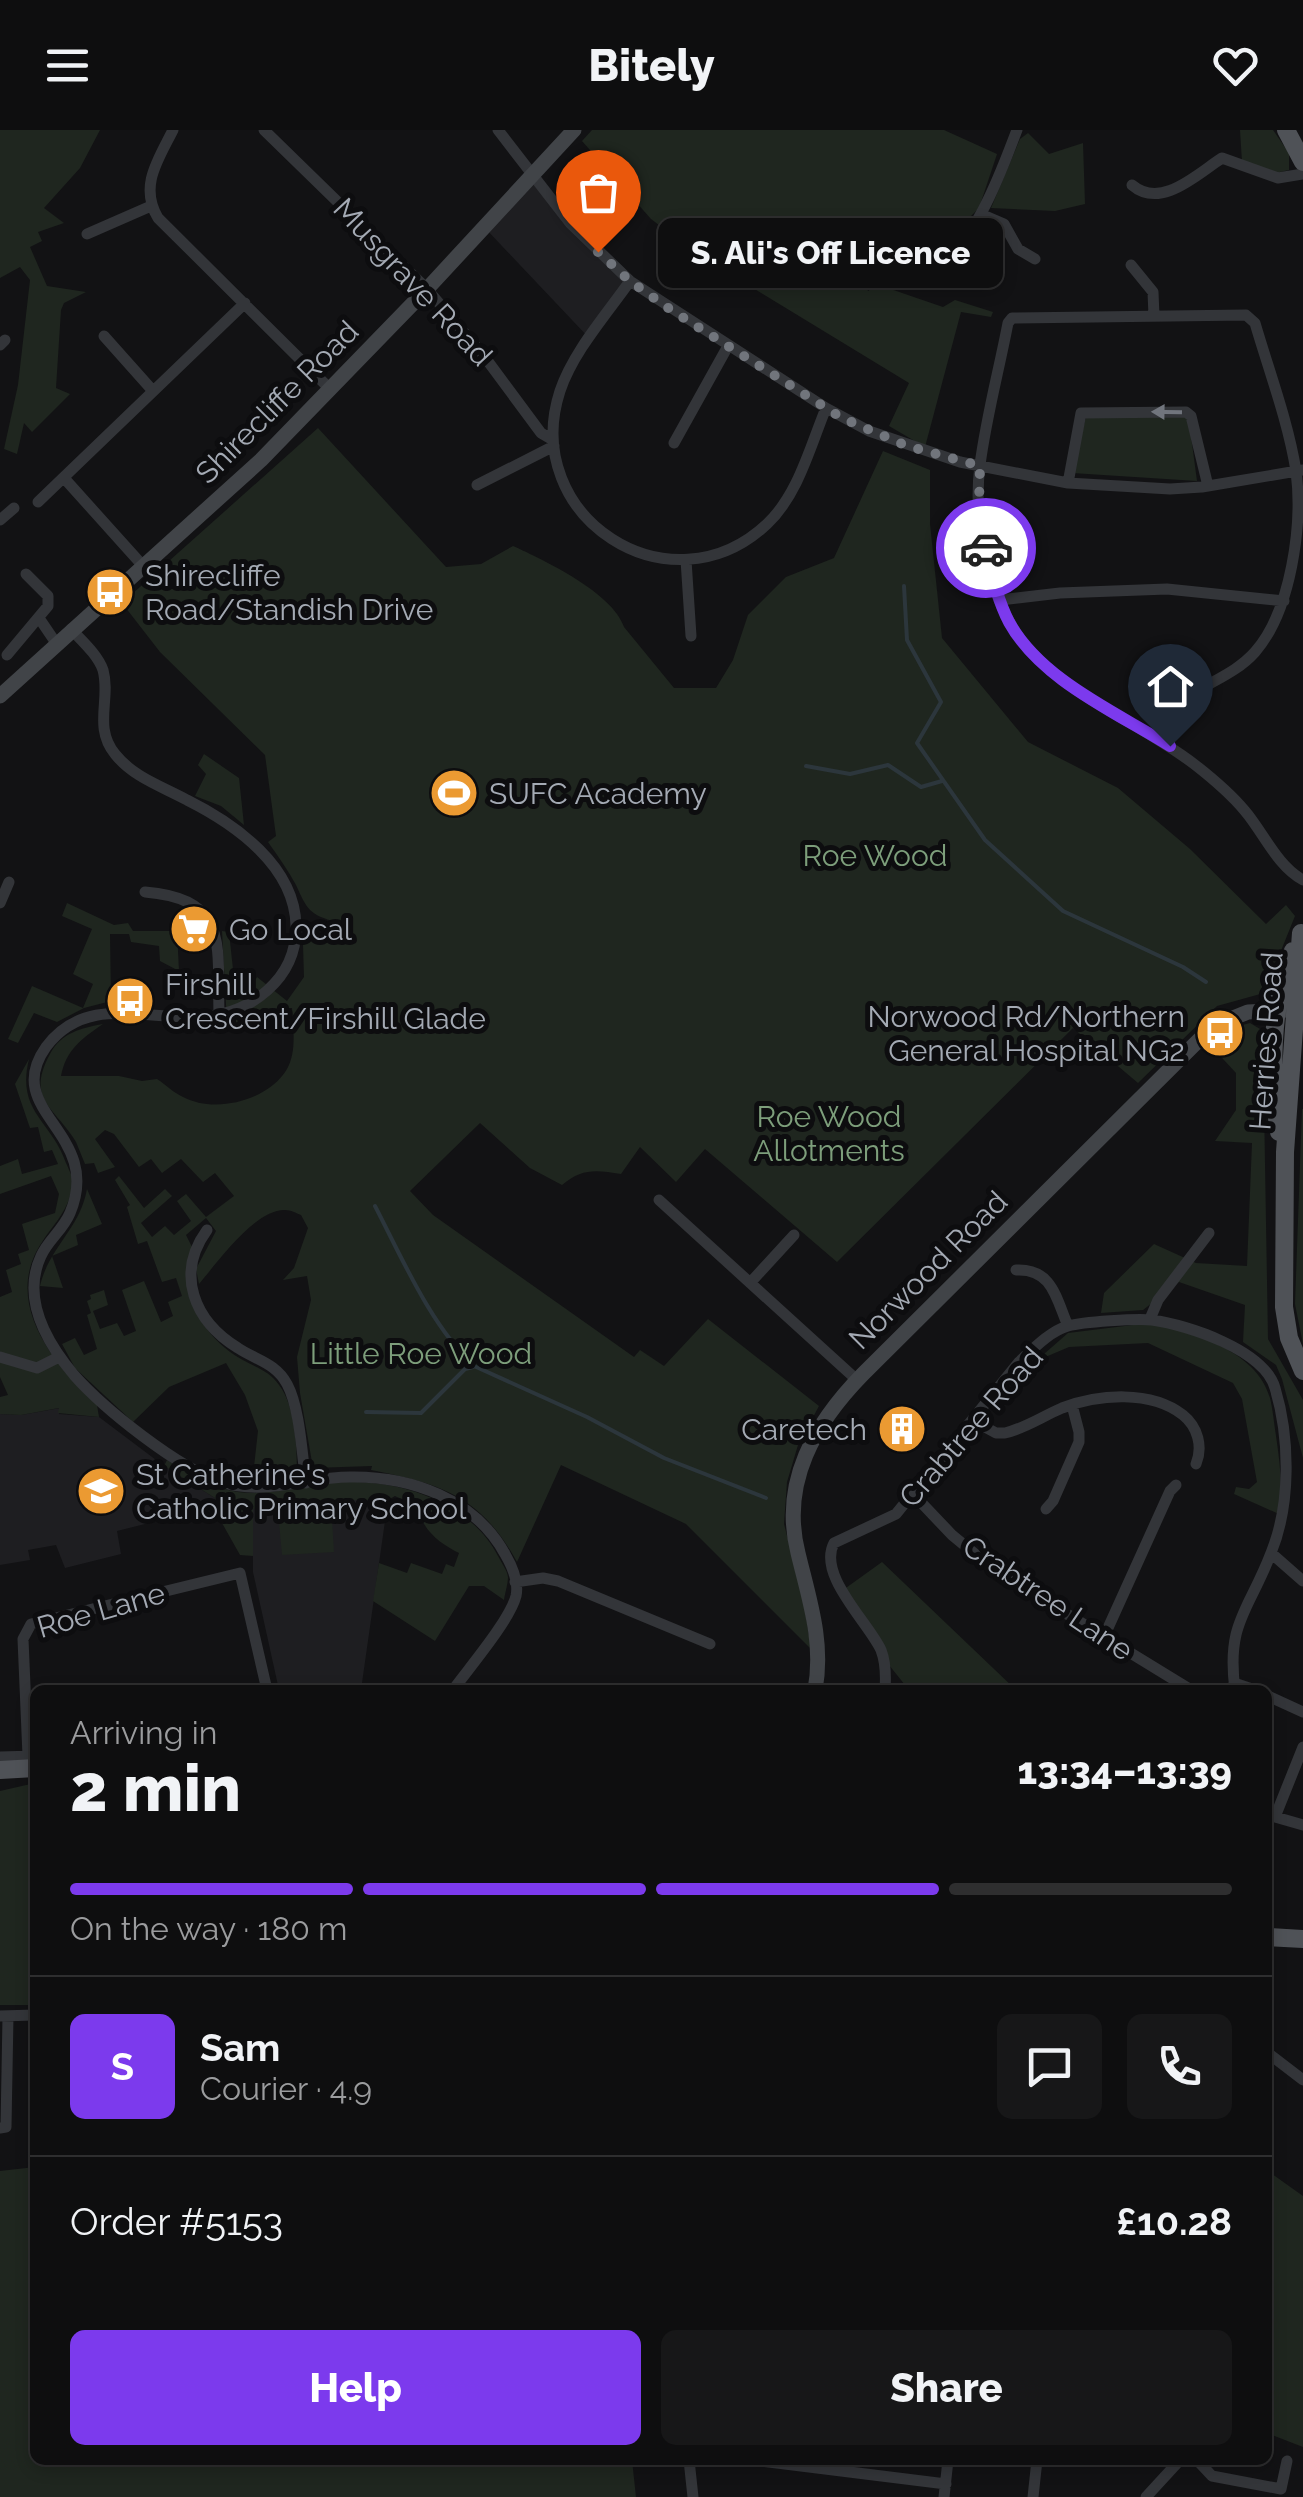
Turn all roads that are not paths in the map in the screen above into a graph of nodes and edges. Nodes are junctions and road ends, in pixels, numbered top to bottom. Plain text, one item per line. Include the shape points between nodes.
1 (174, 130) edge
2 (264, 130) edge
3 (498, 130) edge
4 (574, 130) edge
5 (1018, 130) edge
6 (1286, 130) edge
7 (1303, 162) edge
8 (1303, 174) edge
9 (532, 176) junction
10 (1132, 184) dead end
11 (151, 206) junction
12 (982, 214) junction
13 (865, 232) dead end
14 (86, 234) dead end
15 (1035, 259) dead end
16 (1130, 265) dead end
17 (630, 281) junction
18 (428, 290) junction
19 (245, 303) junction
20 (1154, 316) junction
21 (104, 336) dead end
22 (728, 346) junction
23 (331, 390) junction
24 (154, 391) junction
25 (826, 408) junction
26 (554, 443) junction
27 (674, 443) dead end
28 (980, 466) junction
29 (1300, 471) edge
30 (64, 478) junction
31 (1068, 483) junction
32 (478, 485) dead end
33 (1208, 486) junction
34 (38, 502) dead end
35 (14, 508) dead end
36 (0, 520) edge
37 (686, 560) junction
38 (144, 567) junction
39 (26, 574) dead end
40 (1000, 600) junction
41 (1284, 601) junction
42 (40, 618) junction
43 (71, 629) junction
44 (691, 636) dead end
45 (56, 644) junction
46 (7, 656) dead end
47 (3, 687) edge
48 (1170, 746) junction
49 (1303, 880) edge
50 (9, 882) dead end
51 (146, 892) dead end
52 (0, 903) edge
53 (1302, 930) edge
54 (1286, 1010) junction
55 (220, 1014) junction
56 (659, 1200) dead end
57 (208, 1230) dead end
58 (1209, 1233) dead end
59 (794, 1235) dead end
60 (1016, 1270) dead end
61 (750, 1283) junction
62 (1150, 1319) junction
63 (1068, 1326) junction
64 (59, 1357) junction
65 (0, 1358) edge
66 (1303, 1371) edge
67 (857, 1380) junction
68 (1072, 1405) junction
69 (972, 1420) junction
70 (1196, 1464) dead end
71 (306, 1483) junction
72 (1176, 1484) dead end
73 (914, 1494) junction
74 (1046, 1509) dead end
75 (1272, 1554) junction
76 (516, 1582) junction
77 (1303, 1582) edge
78 (1104, 1638) junction
79 (710, 1644) dead end
80 (266, 1685) edge
81 (458, 1685) edge
82 (816, 1685) edge
83 (885, 1685) edge
84 (1183, 1685) edge
85 (1234, 1685) edge
86 (1272, 1698) edge
87 (1303, 1712) edge
88 (1303, 1746) edge
89 (0, 1758) edge
90 (30, 1762) edge
91 (0, 1770) edge
92 (0, 1781) edge
93 (1272, 1816) edge
94 (1303, 1825) edge
95 (1272, 1937) edge
96 (1303, 1939) edge
97 (30, 2015) edge
98 (4, 2016) edge
99 (1272, 2056) edge
100 (1303, 2080) edge
101 (0, 2128) edge
102 (1287, 2460) dead end
103 (689, 2465) edge
104 (784, 2465) edge
105 (948, 2465) edge
106 (1037, 2465) edge
107 (1175, 2465) edge
108 (1202, 2465) edge
109 (945, 2491) edge
110 (692, 2497) edge
111 (1033, 2497) edge
112 (1146, 2497) edge

1 - 11 street via 151,173
2 - 18 street, Musgrave Road
3 - 9 street
4 - 9 street, Shirecliffe Road
5 - 12 street
6 - 7 main road
8 - 10 street via 1278,178 1222,158 1168,192 1142,192
9 - 17 street
9 - 18 street, Shirecliffe Road
11 - 14 street
11 - 19 street
12 - 13 street via 944,255
12 - 15 street via 1004,224 1018,249
16 - 20 street via 1153,292
17 - 22 street
17 - 26 street via 567,374
18 - 23 street, Shirecliffe Road
18 - 26 street, Musgrave Road
19 - 23 street
19 - 24 street
20 - 28 street via 1012,318
20 - 29 street via 1252,318
21 - 24 street
22 - 25 street
22 - 27 street
23 - 38 street, Shirecliffe Road
24 - 30 street
25 - 28 street via 869,431
25 - 37 street via 798,478 770,521 734,547
26 - 32 street
26 - 37 street via 566,489 590,523 640,554
28 - 31 street
28 - 40 street via 983,536
29 - 33 street
29 - 41 street
30 - 34 street
30 - 38 street
31 - 33 street
33 -> 31 street via 1191,416 1166,412 1081,413
35 - 36 street
37 - 44 street
38 - 43 street, Shirecliffe Road
39 - 42 street via 48,596
40 - 41 street via 1167,589
40 - 48 street via 1036,657
41 - 48 street via 1267,638 1242,666 1174,709
42 - 45 street
42 - 46 street
43 - 45 street, Shirecliffe Road
43 - 55 street via 104,673 103,726 112,751 137,774 256,846 290,898 296,944 279,979 256,1000
45 - 47 street, Shirecliffe Road
48 - 49 street via 1243,808
50 - 52 street
51 - 55 street via 186,898 208,918
53 - 54 main road, Herries Road
54 - 66 main road, Herries Road via 1285,1322
54 - 67 street, Norwood Road via 1248,1012 1213,1026
55 - 64 street via 97,1014 56,1036 38,1060 37,1102 69,1146 78,1172 67,1220 41,1255 34,1284 38,1313
56 - 61 street
57 - 71 street via 191,1259 197,1304 220,1333 287,1382
58 - 62 street
59 - 61 street
60 - 63 street via 1032,1270 1048,1281
61 - 67 street
62 - 63 street, Crabtree Road
62 - 75 street, Crabtree Road via 1215,1338 1273,1380 1286,1466 1283,1517
63 - 69 street, Crabtree Road via 1019,1362
64 - 65 street via 38,1368
64 - 71 street via 113,1410 197,1471 251,1488
67 - 82 street, Norwood Road via 821,1421 792,1500 794,1538 815,1617
68 - 69 street via 1005,1432
68 - 70 street via 1128,1398 1162,1403 1197,1433
68 - 74 street via 1078,1442
69 - 73 street, Crabtree Road
71 - 76 street via 348,1476 394,1480 451,1499 493,1535
72 - 78 street
73 - 78 street, Crabtree Lane via 972,1552
73 - 83 street, Crabtree Road via 896,1514 842,1536 830,1551 848,1602 885,1660
75 - 77 street
75 - 85 street via 1236,1629
76 - 79 street via 558,1581
76 - 81 street via 510,1610
78 - 84 street, Crabtree Lane
80 - 90 street, Roe Lane via 240,1574 31,1624 24,1639
86 - 87 street
88 - 93 street
89 - 90 street
90 - 91 main road
90 - 92 main road
93 - 94 street
95 - 96 main road
97 - 98 street
98 - 101 street via 6,2127
99 - 100 street
102 - 108 street via 1281,2489 1212,2476
103 - 110 street
104 - 109 street
105 - 109 street
106 - 111 street
107 - 112 street

